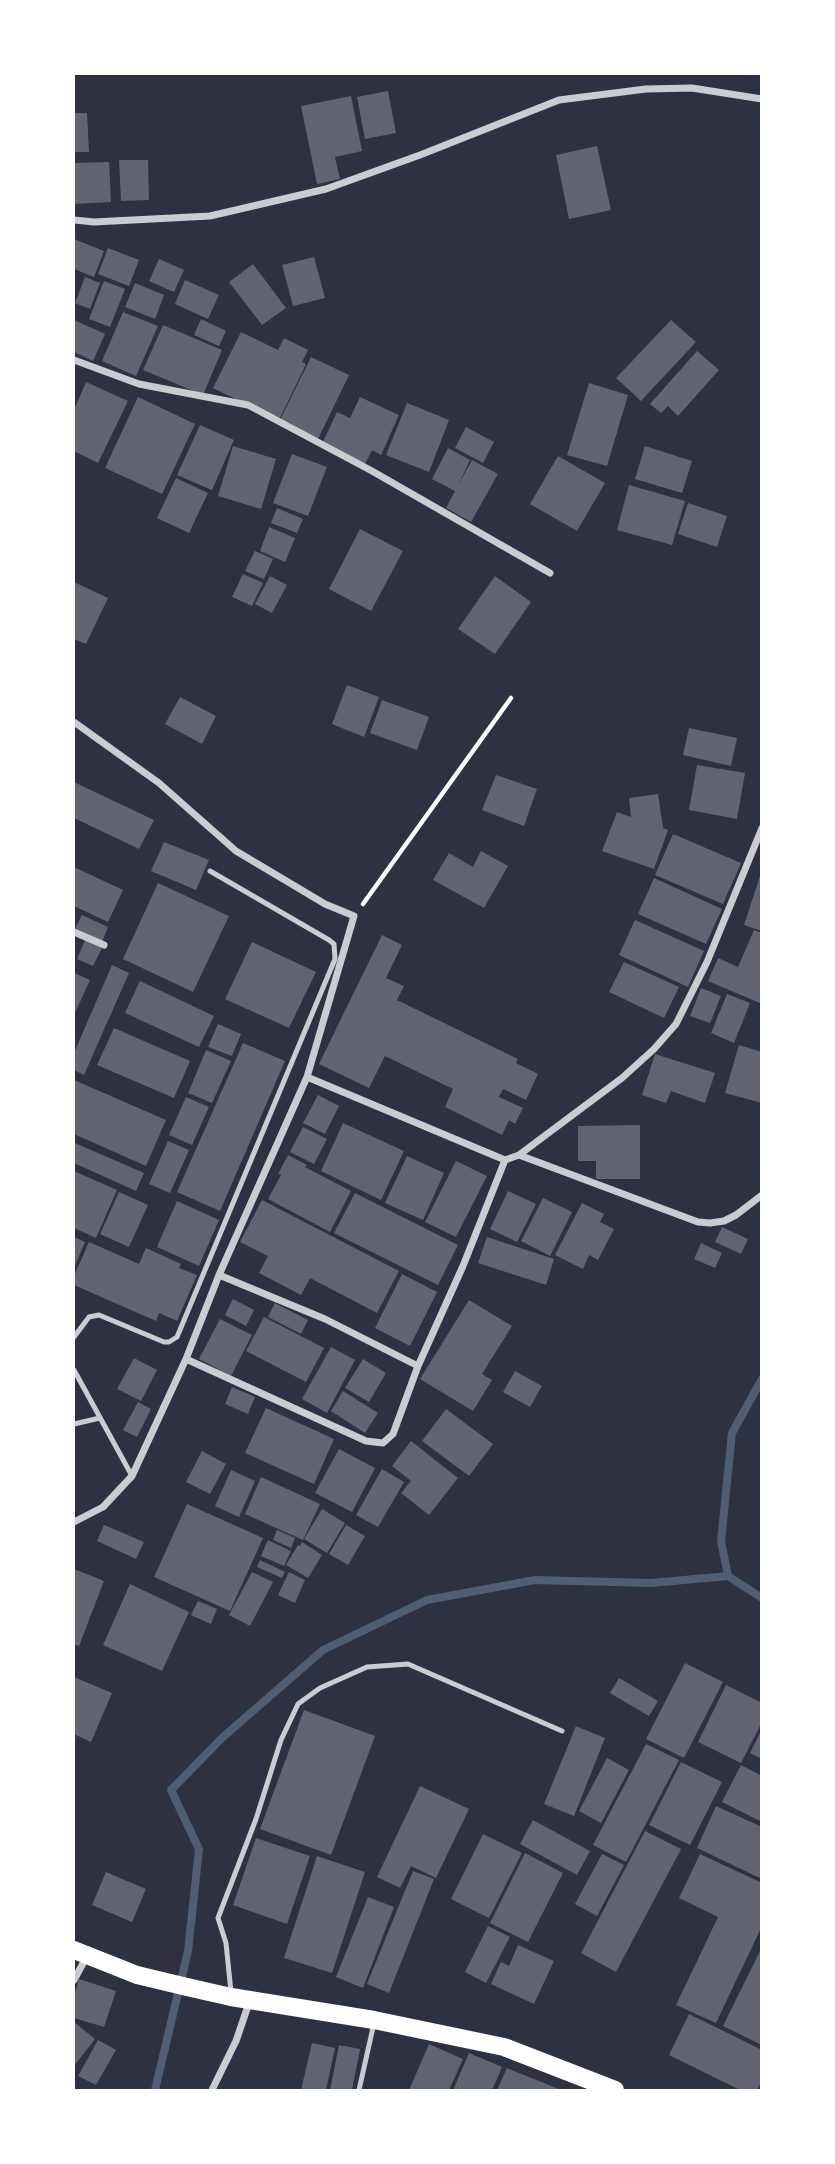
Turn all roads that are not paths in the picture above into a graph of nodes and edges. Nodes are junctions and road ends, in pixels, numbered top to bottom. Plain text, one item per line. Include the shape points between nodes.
1 (761, 99) edge
2 (74, 220) edge
3 (74, 360) edge
4 (550, 573) dead end
5 (74, 722) edge
6 (761, 828) edge
7 (209, 871) dead end
8 (74, 932) edge
9 (104, 945) dead end
10 (307, 1077) junction
11 (519, 1155) junction
12 (505, 1160) junction
13 (761, 1195) edge
14 (219, 1275) junction
15 (74, 1337) edge
16 (186, 1359) junction
17 (418, 1366) junction
18 (74, 1370) edge
19 (100, 1418) junction
20 (74, 1424) edge
21 (132, 1476) junction
22 (74, 1522) edge
23 (562, 1731) dead end
24 (80, 1953) edge
25 (74, 1980) edge
26 (227, 1996) junction
27 (250, 2000) junction
28 (374, 2020) junction
29 (212, 2091) edge
30 (359, 2091) edge
31 (615, 2091) edge

1 - 2 street via 692,88 559,100 326,189 209,216
3 - 4 street via 139,384 248,405
5 - 10 street via 159,783 236,851 354,916
6 - 11 street via 707,962 676,1024 622,1078
7 - 15 lane via 329,940 334,944 335,959 177,1337 164,1342 99,1315 89,1317
8 - 9 street
10 - 12 street
10 - 14 street
11 - 12 street
11 - 13 street via 698,1222 724,1221
12 - 17 street
14 - 16 street
14 - 17 street via 324,1319
16 - 17 street via 379,1443 393,1434
16 - 21 street
18 - 19 lane
19 - 20 lane
19 - 21 lane
21 - 22 street via 103,1507
23 - 26 lane via 408,1664 367,1667 320,1688 298,1704 218,1917 226,1943
24 - 25 street
24 - 26 main road via 137,1975
26 - 27 main road
27 - 28 main road
27 - 29 street
28 - 30 lane
28 - 31 main road via 503,2047

